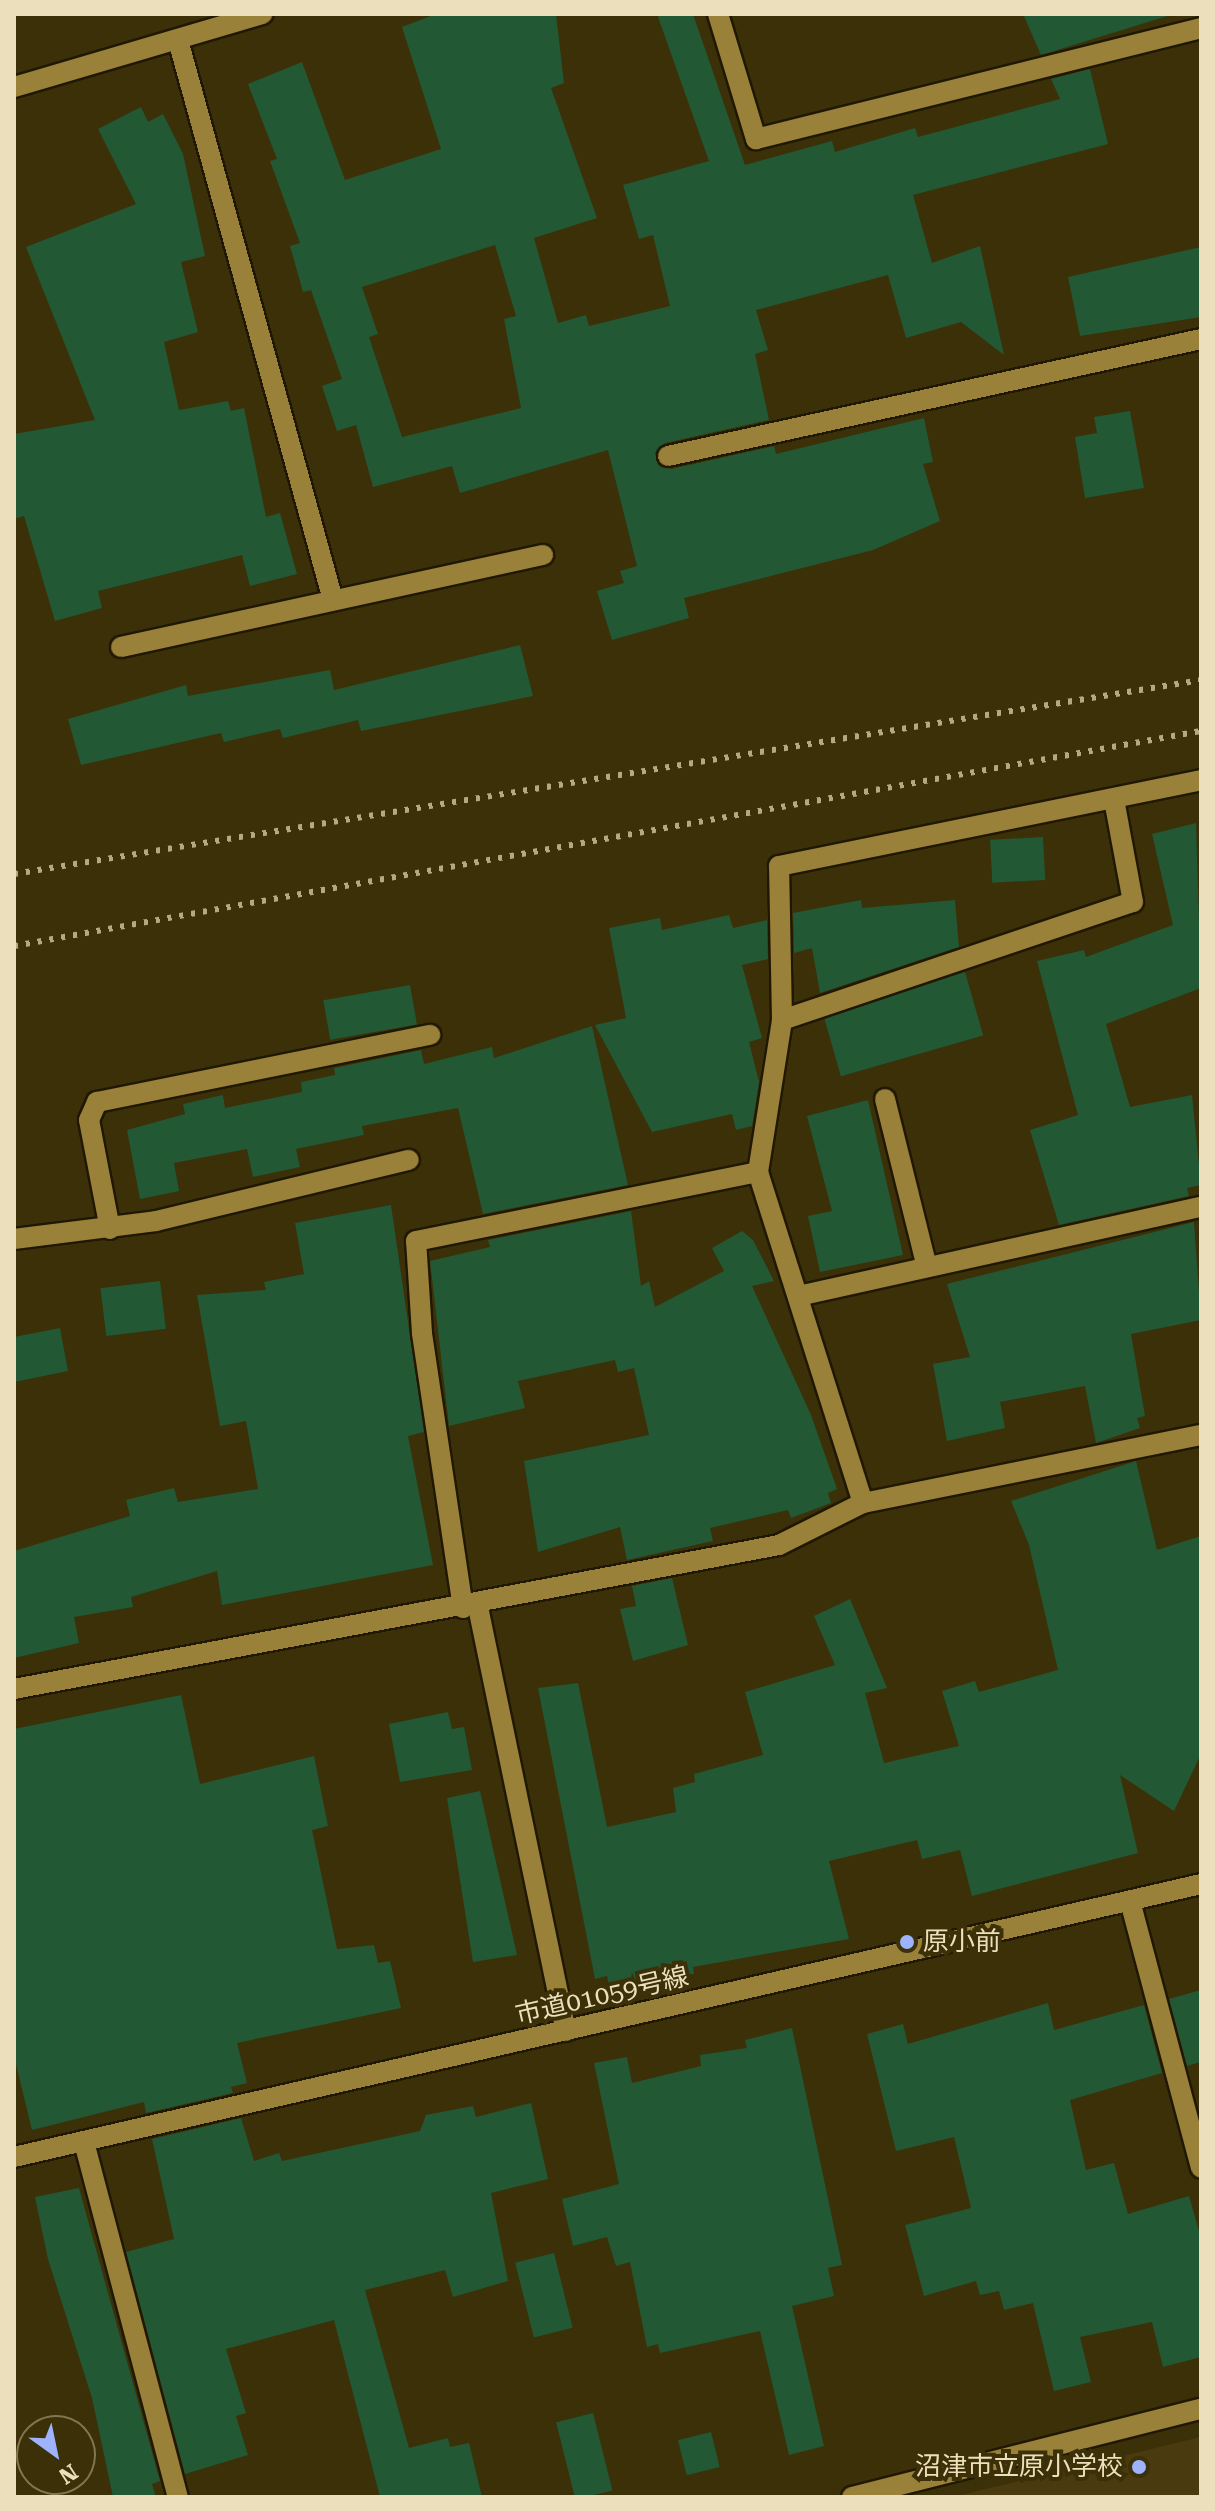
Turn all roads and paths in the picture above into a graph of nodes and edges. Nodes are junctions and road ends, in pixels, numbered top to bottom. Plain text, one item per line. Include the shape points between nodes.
1 (262, 14) edge
2 (718, 14) edge
3 (1201, 28) edge
4 (178, 40) junction
5 (14, 87) edge
6 (1201, 339) edge
7 (668, 456) dead end
8 (543, 555) dead end
9 (333, 600) junction
10 (121, 647) dead end
11 (1201, 780) edge
12 (1114, 799) junction
13 (782, 1020) junction
14 (430, 1035) dead end
15 (885, 1099) dead end
16 (409, 1160) dead end
17 (758, 1172) junction
18 (1201, 1207) edge
19 (110, 1229) junction
20 (14, 1239) edge
21 (926, 1264) junction
22 (798, 1296) junction
23 (1201, 1435) edge
24 (863, 1503) junction
25 (470, 1607) junction
26 (14, 1689) edge
27 (1201, 1884) edge
28 (1130, 1901) junction
29 (566, 2031) junction
30 (84, 2142) junction
31 (14, 2157) edge
32 (1201, 2168) edge
33 (1201, 2409) edge
34 (178, 2497) edge
35 (852, 2497) edge

1 - 4 street
2 - 3 street via 756,139
4 - 5 street
4 - 9 street
6 - 7 street
8 - 9 street
9 - 10 street
11 - 12 street
12 - 13 street via 1133,902
12 - 13 street via 779,866
13 - 17 street
14 - 19 street via 97,1102 89,1120
15 - 21 street
16 - 19 street
17 - 22 street
17 - 25 street via 416,1241 422,1333
18 - 21 street
19 - 20 street
21 - 22 street
22 - 24 street
23 - 24 street
24 - 25 street via 779,1545
25 - 26 street
25 - 29 street
27 - 28 street, 市道01059号線
28 - 29 street, 市道01059号線
28 - 32 street
29 - 30 street, 市道01059号線
30 - 31 street, 市道01059号線
30 - 34 street
33 - 35 street

